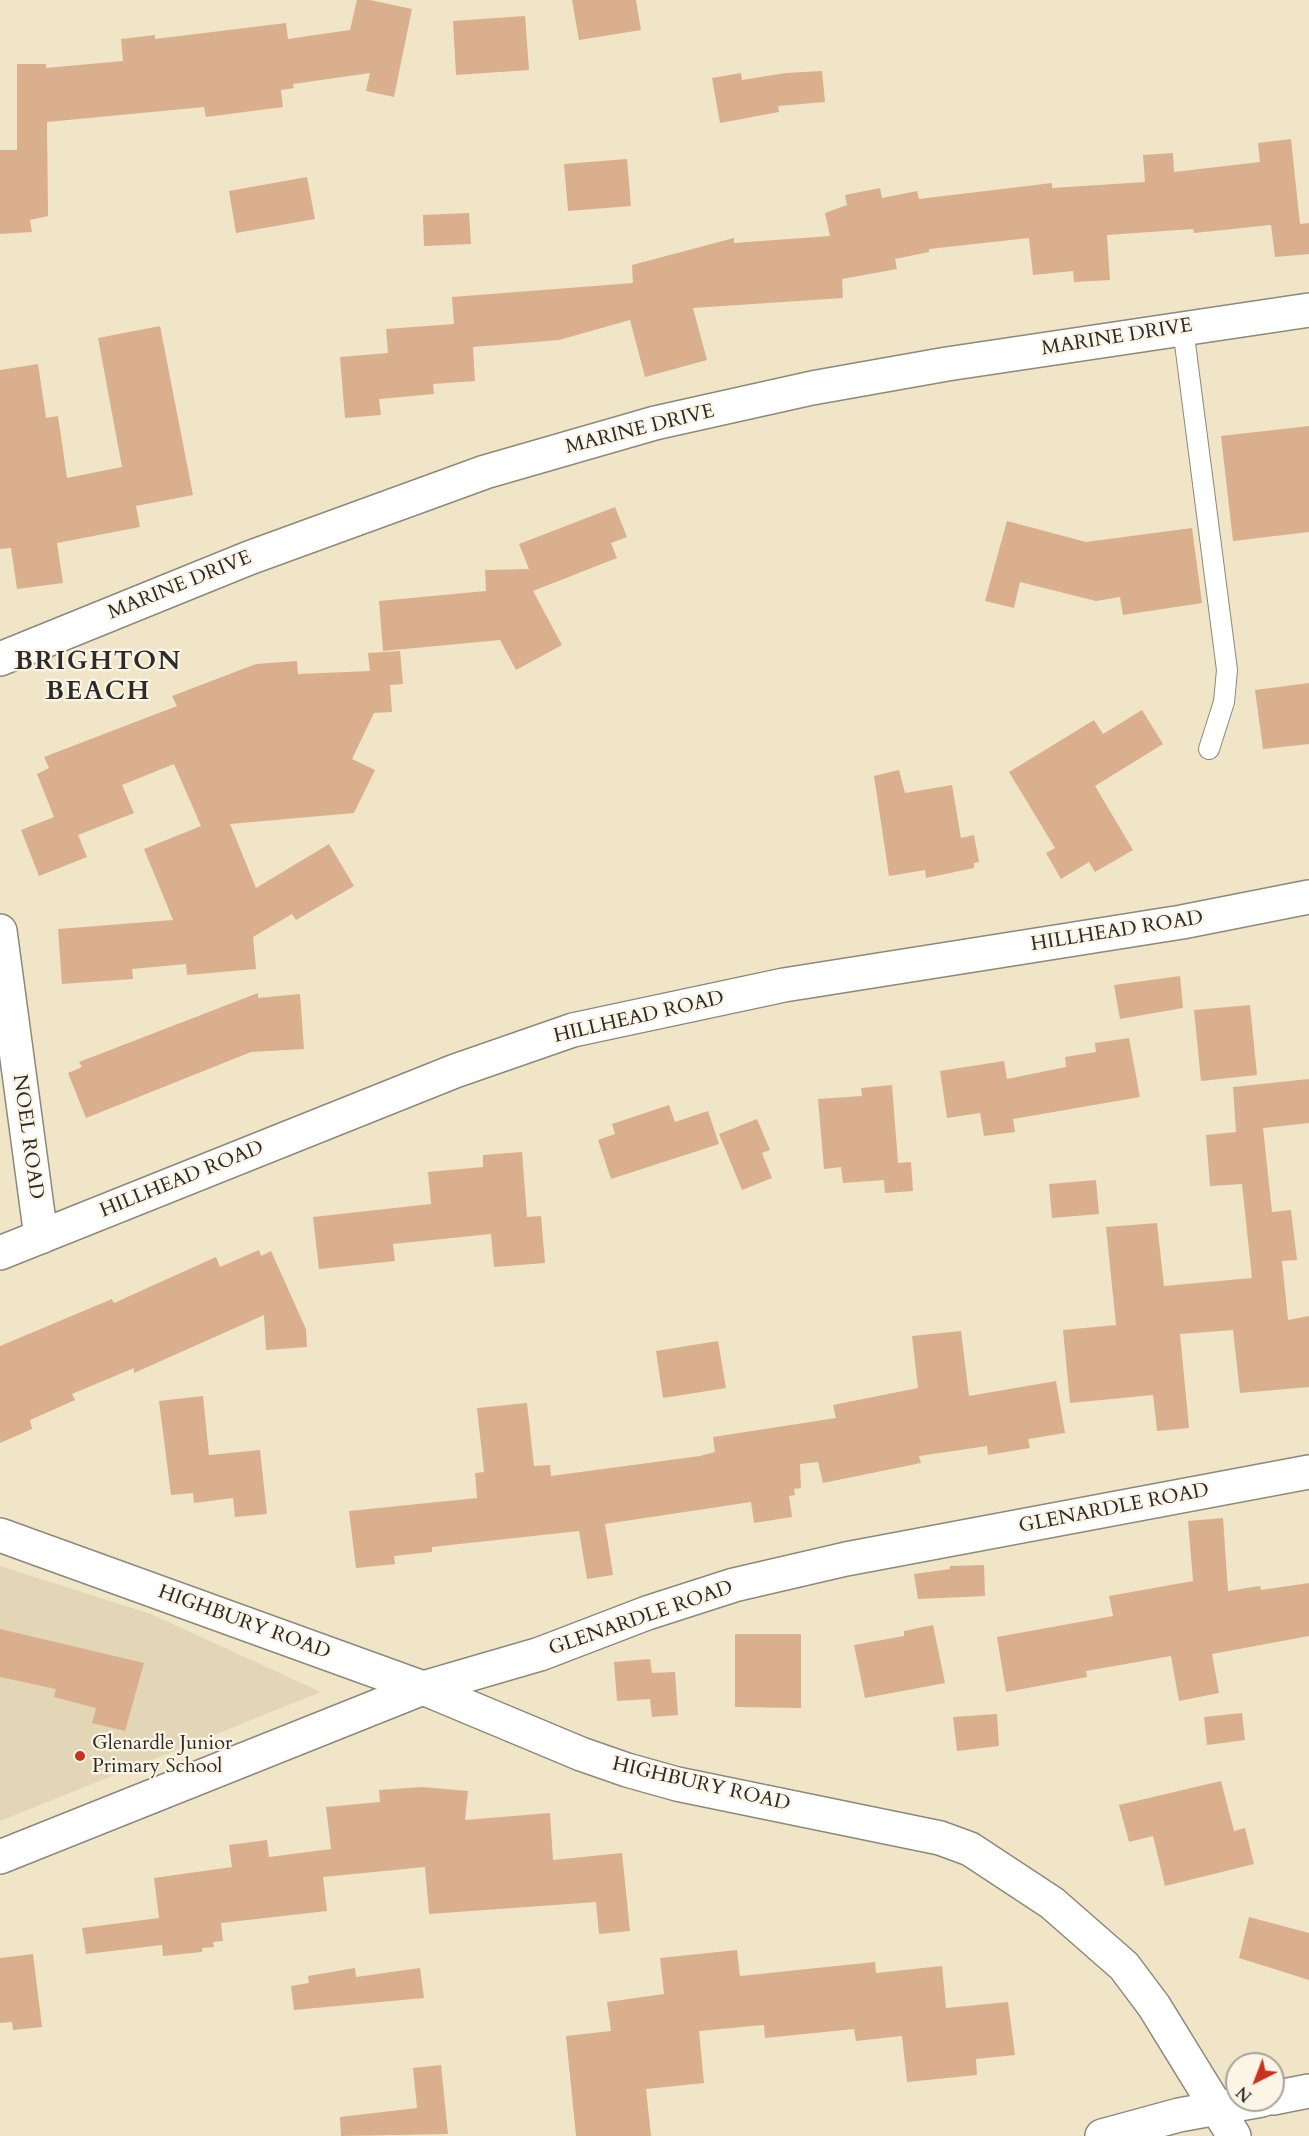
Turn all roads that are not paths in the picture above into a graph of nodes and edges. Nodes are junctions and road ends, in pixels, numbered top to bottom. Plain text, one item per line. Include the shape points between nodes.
1 (1309, 310) edge
2 (1183, 328) junction
3 (0, 659) edge
4 (1209, 749) dead end
5 (1309, 897) edge
6 (0, 931) edge
7 (41, 1237) junction
8 (0, 1253) edge
9 (1309, 1472) edge
10 (0, 1535) edge
11 (423, 1688) junction
12 (0, 1857) edge
13 (1309, 2091) edge
14 (1285, 2096) edge
15 (1225, 2107) edge
16 (1217, 2108) junction
17 (1102, 2136) edge
18 (1234, 2136) edge

1 - 2 street, MARINE DRIVE
2 - 3 street, MARINE DRIVE via 812,388 655,423 569,447 485,472 249,558
2 - 4 lane via 1227,670 1224,702
5 - 7 street, HILLHEAD ROAD via 1182,922 784,985 573,1030 455,1071
6 - 7 street, NOEL ROAD
7 - 8 street, HILLHEAD ROAD
9 - 11 street, GLENARDLE ROAD via 846,1559 734,1585 540,1654
10 - 11 street, HIGHBURY ROAD
11 - 12 street, GLENARDLE ROAD
11 - 16 street, HIGHBURY ROAD via 627,1770 676,1784 940,1838 970,1849 1052,1903 1124,1966 1154,2006
13 - 14 street
15 - 16 street
16 - 17 street
16 - 18 street, HIGHBURY ROAD

